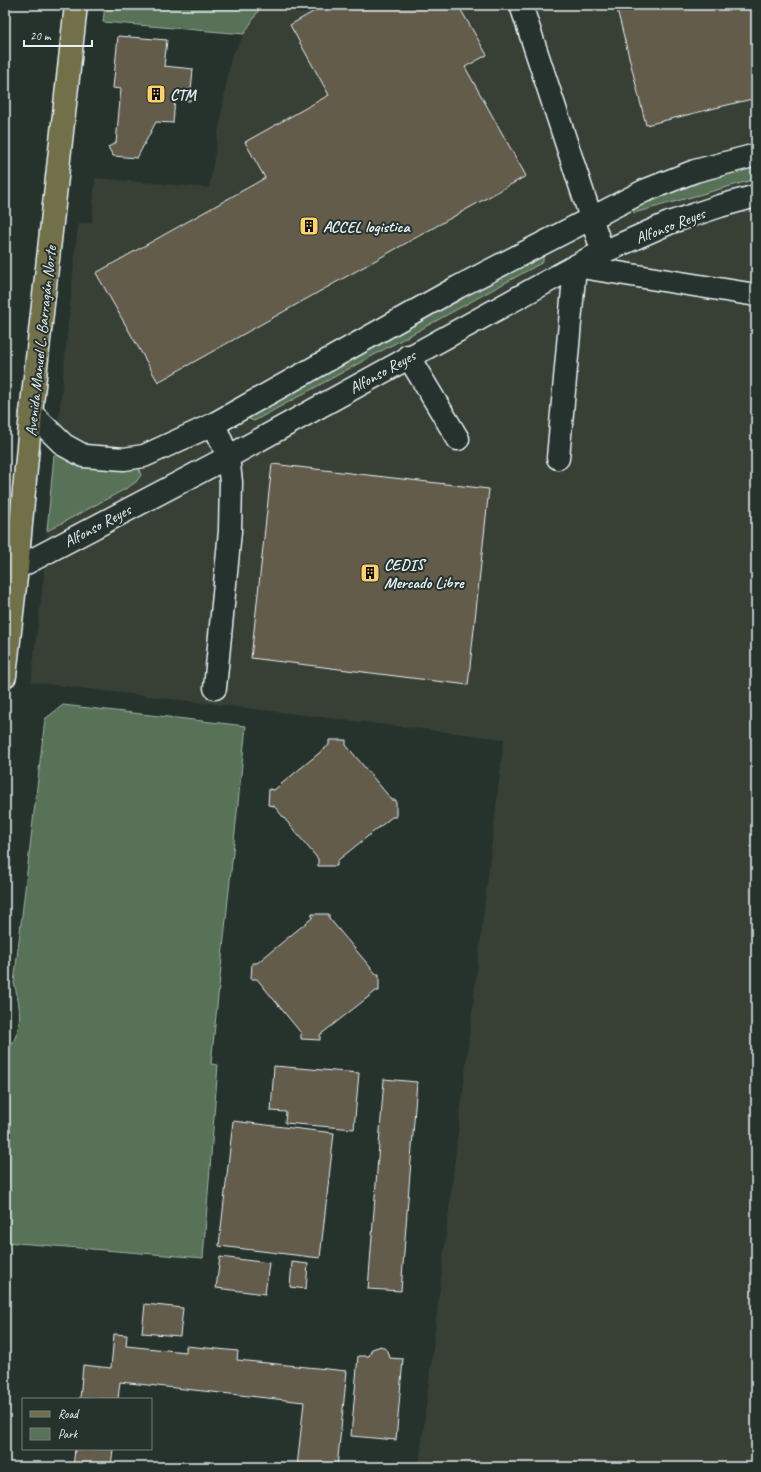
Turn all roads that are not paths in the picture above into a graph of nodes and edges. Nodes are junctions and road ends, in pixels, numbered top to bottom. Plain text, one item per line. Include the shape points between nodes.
1 (76, 5) edge
2 (521, 5) edge
3 (756, 155) edge
4 (756, 196) edge
5 (591, 218) junction
6 (604, 252) junction
7 (575, 266) junction
8 (756, 295) edge
9 (408, 356) junction
10 (31, 413) junction
11 (214, 424) junction
12 (458, 439) dead end
13 (228, 457) junction
14 (558, 458) dead end
15 (17, 568) junction
16 (5, 676) edge
17 (215, 688) dead end

1 - 10 main road, Avenida Manuel L. Barragán Norte
2 - 5 lane
3 - 5 lane via 695,171 644,191
4 - 6 lane, Alfonso Reyes via 669,224
5 - 6 lane
5 - 11 lane via 458,287
6 - 7 lane, Alfonso Reyes
7 - 8 lane
7 - 9 lane, Alfonso Reyes
7 - 14 lane
9 - 12 lane
9 - 13 lane, Alfonso Reyes
10 - 11 lane via 64,445 84,456 124,460 144,456
10 - 15 main road, Avenida Manuel L. Barragán Norte
11 - 13 lane
13 - 15 lane, Alfonso Reyes
13 - 17 lane via 231,482 230,531
15 - 16 main road, Avenida Manuel L. Barragán Norte

